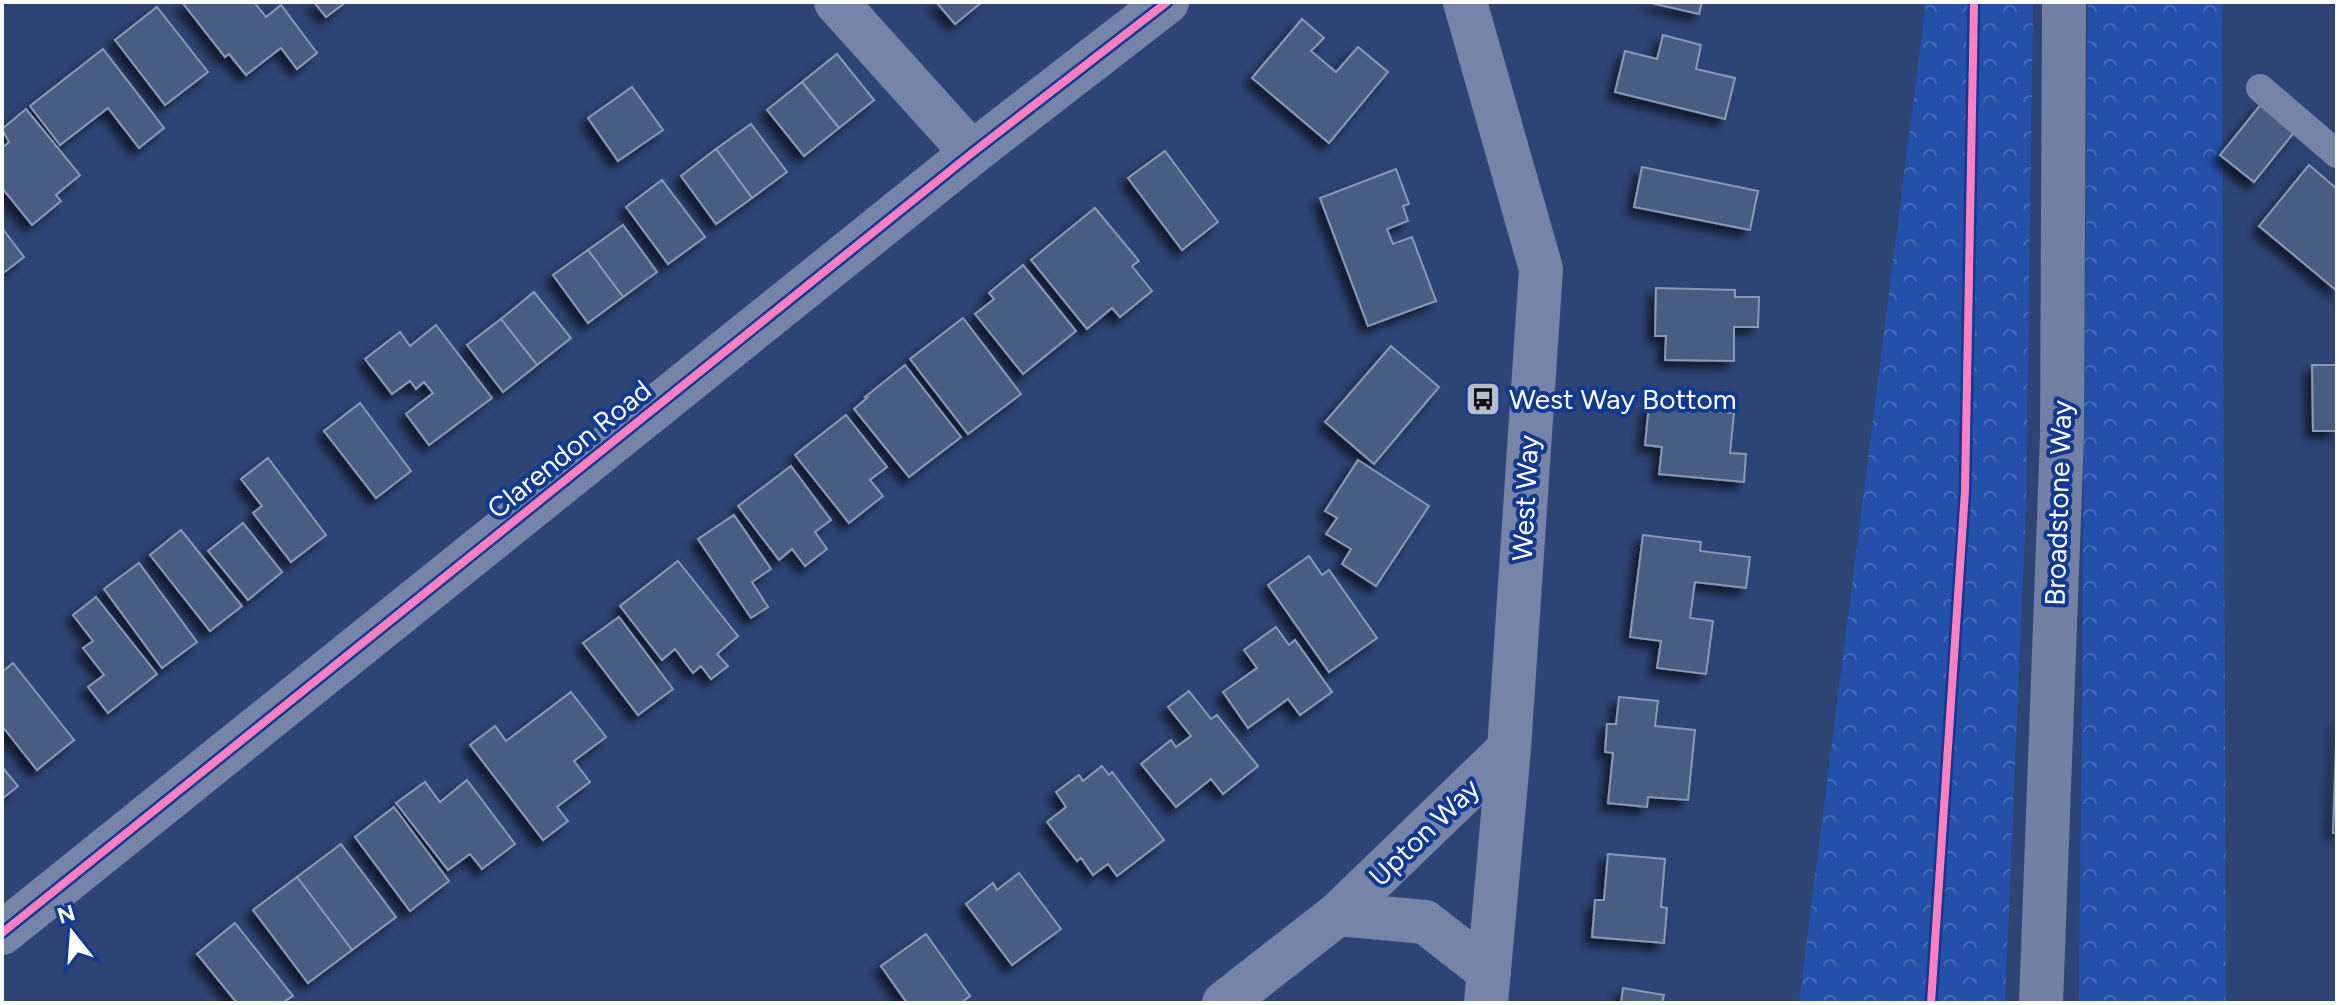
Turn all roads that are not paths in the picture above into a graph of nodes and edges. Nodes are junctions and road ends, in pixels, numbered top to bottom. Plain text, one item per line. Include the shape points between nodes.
1 (836, 2) edge
2 (1167, 2) edge
3 (1465, 2) edge
4 (2064, 2) edge
5 (2260, 88) dead end
6 (972, 153) junction
7 (2337, 154) edge
8 (1509, 749) junction
9 (1338, 914) junction
10 (2, 933) edge
11 (1488, 988) edge
12 (1224, 1003) edge
13 (2041, 1003) edge

1 - 6 street
2 - 6 street, Clarendon Road
3 - 8 street, West Way via 1541,269
4 - 13 street, Broadstone Way via 2062,436
5 - 7 lane
6 - 10 street, Clarendon Road
8 - 9 street, Upton Way
8 - 11 street, West Way
9 - 11 street, Upton Way via 1425,922
9 - 12 street, Upton Way

